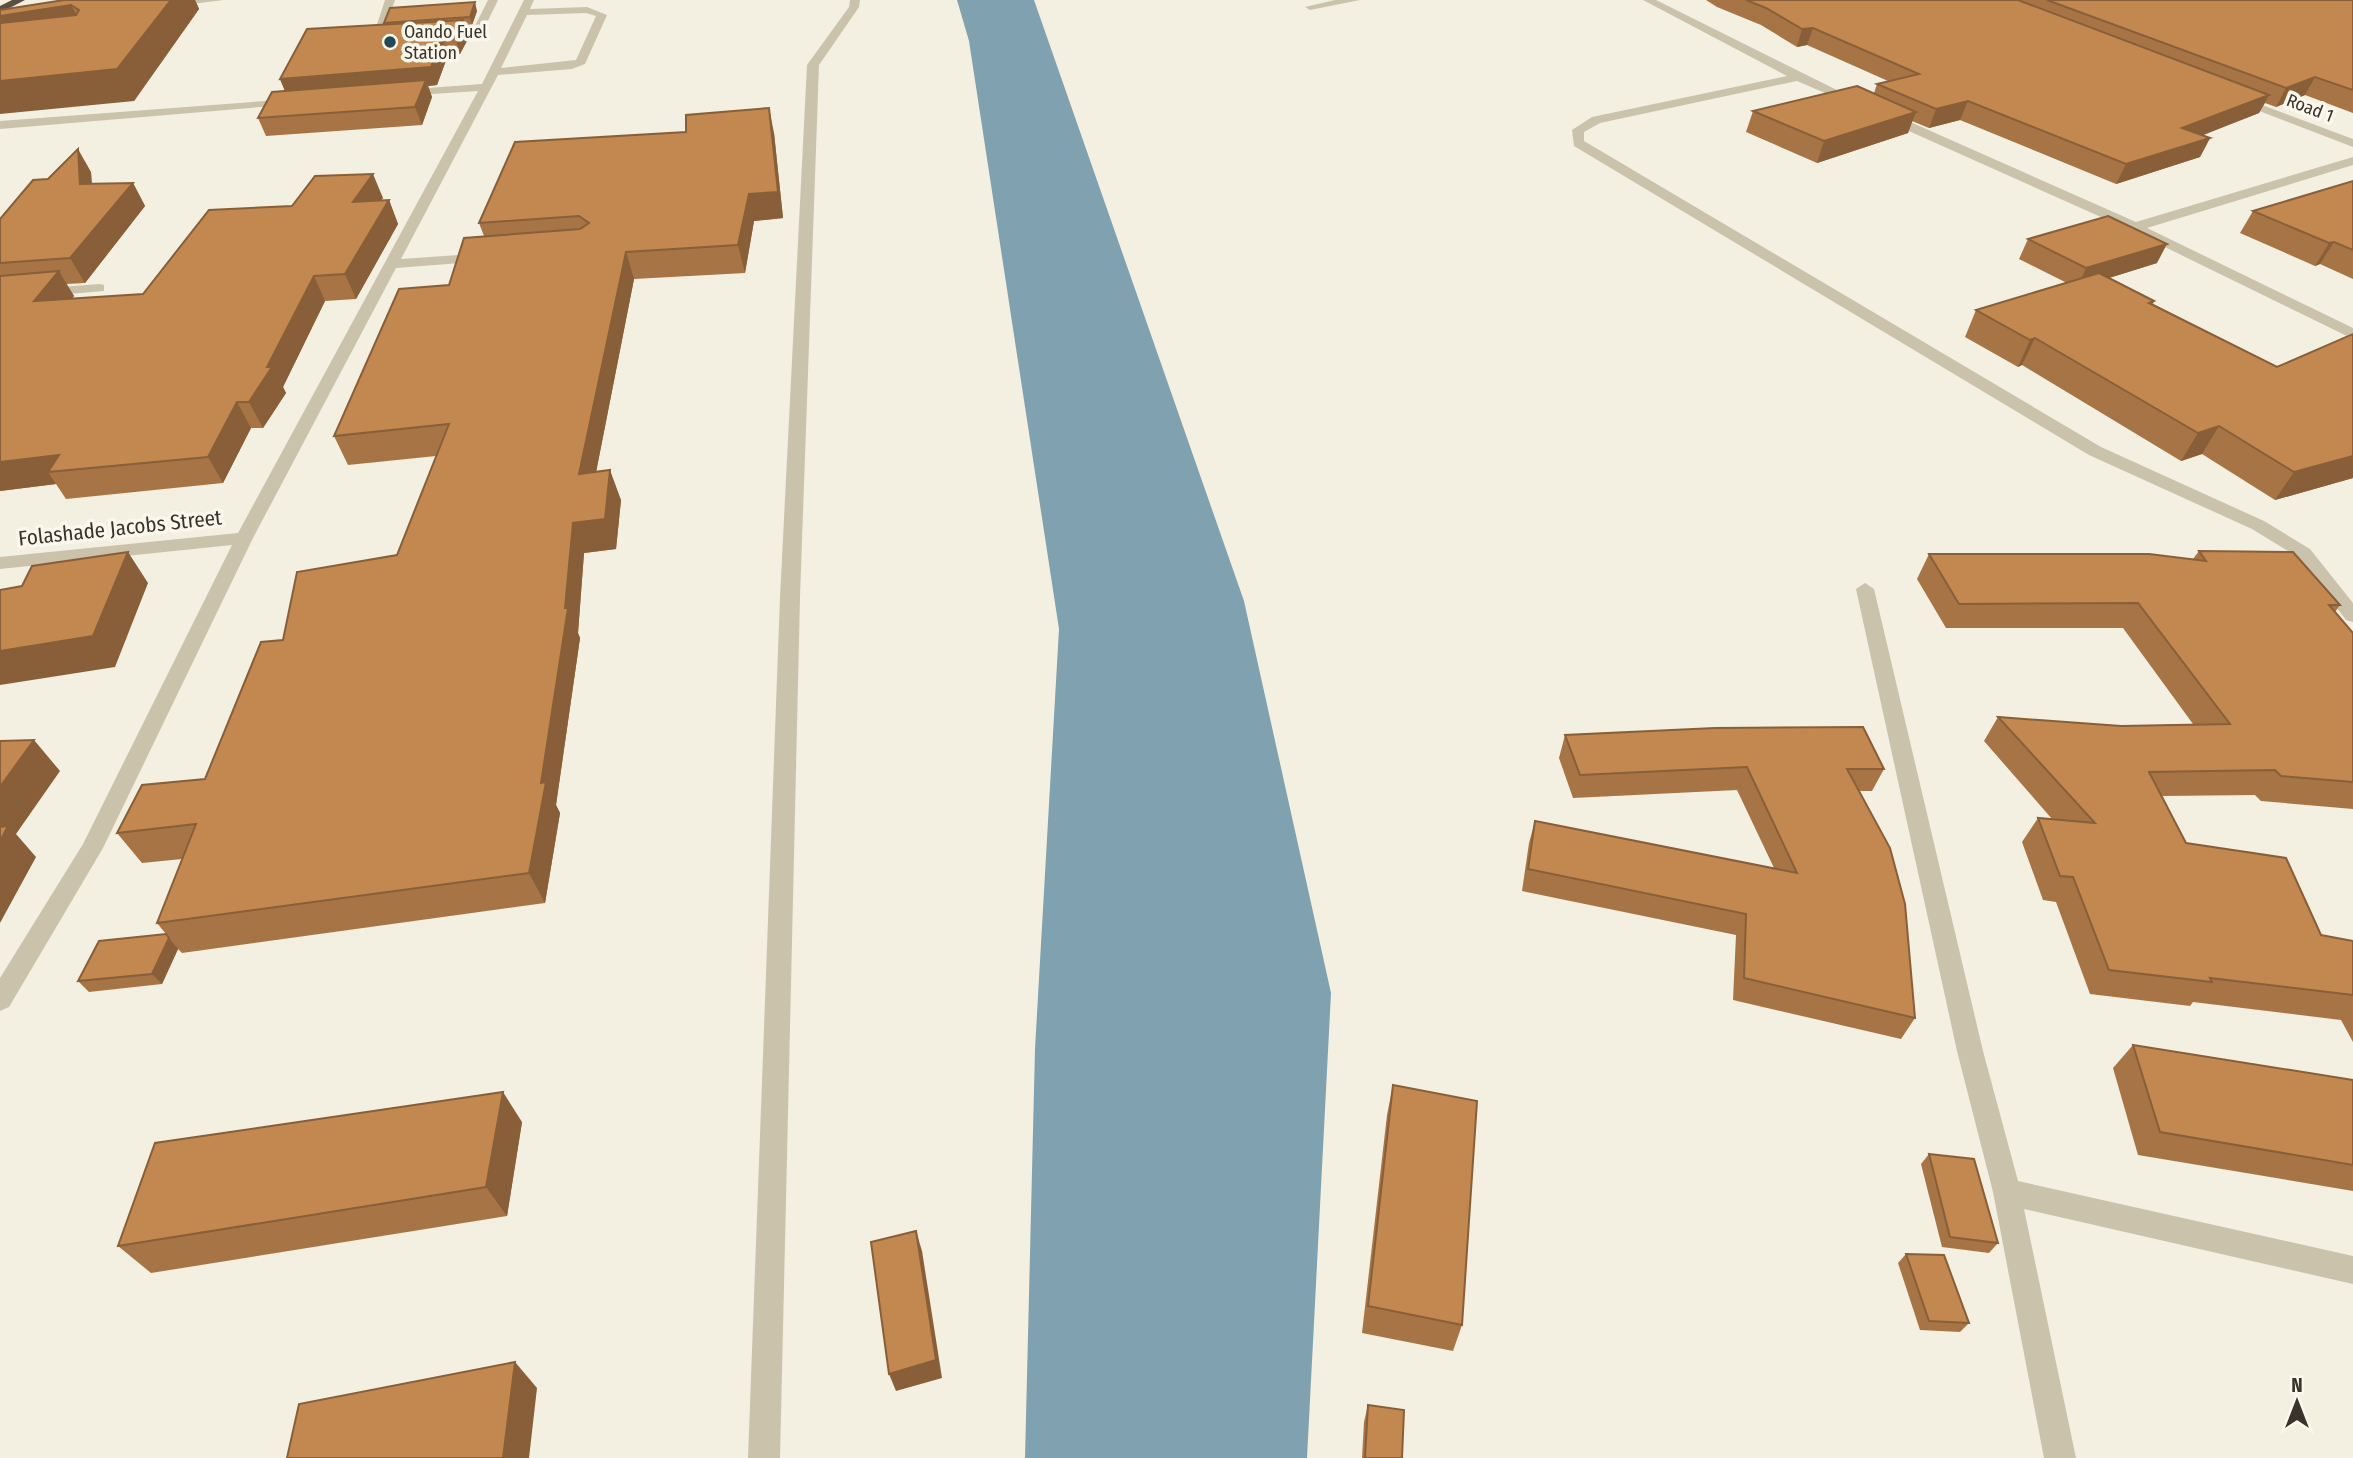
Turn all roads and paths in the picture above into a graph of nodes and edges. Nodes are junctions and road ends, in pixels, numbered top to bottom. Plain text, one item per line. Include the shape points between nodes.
1 (20, 0) edge
2 (219, 0) edge
3 (390, 0) edge
4 (493, 0) edge
5 (855, 0) edge
6 (1354, 0) edge
7 (1648, 0) edge
8 (150, 6) edge
9 (526, 6) edge
10 (1310, 7) dead end
11 (0, 10) edge
12 (422, 35) edge
13 (408, 36) edge
14 (1798, 77) junction
15 (490, 79) junction
16 (391, 94) edge
17 (2224, 94) edge
18 (309, 100) edge
19 (0, 125) edge
20 (2353, 143) edge
21 (2353, 161) edge
22 (2135, 227) junction
23 (496, 256) edge
24 (391, 264) junction
25 (99, 288) dead end
26 (0, 296) edge
27 (2353, 334) edge
28 (244, 538) junction
29 (0, 563) edge
30 (1865, 589) dead end
31 (2353, 616) edge
32 (0, 1000) edge
33 (2007, 1192) junction
34 (2353, 1270) edge
35 (764, 1458) edge
36 (2060, 1458) edge

1 - 11 highway
2 - 8 street
3 - 13 street via 376,38
4 - 12 street via 478,31
5 - 35 street via 854,8 813,65 790,597
6 - 10 street
7 - 14 street
9 - 15 street
9 - 15 street via 602,15 581,62
14 - 22 street
14 - 31 street via 1596,120 1578,130 1578,143 2095,452 2258,524 2304,552
15 - 16 street
15 - 24 street
17 - 20 street, Road 1
18 - 19 street
21 - 22 street
22 - 27 street
23 - 24 street
24 - 28 street
25 - 26 street
28 - 29 street, Folashade Jacobs Street
28 - 32 street via 92,848
30 - 33 street via 1970,1051
33 - 34 street
33 - 36 street

